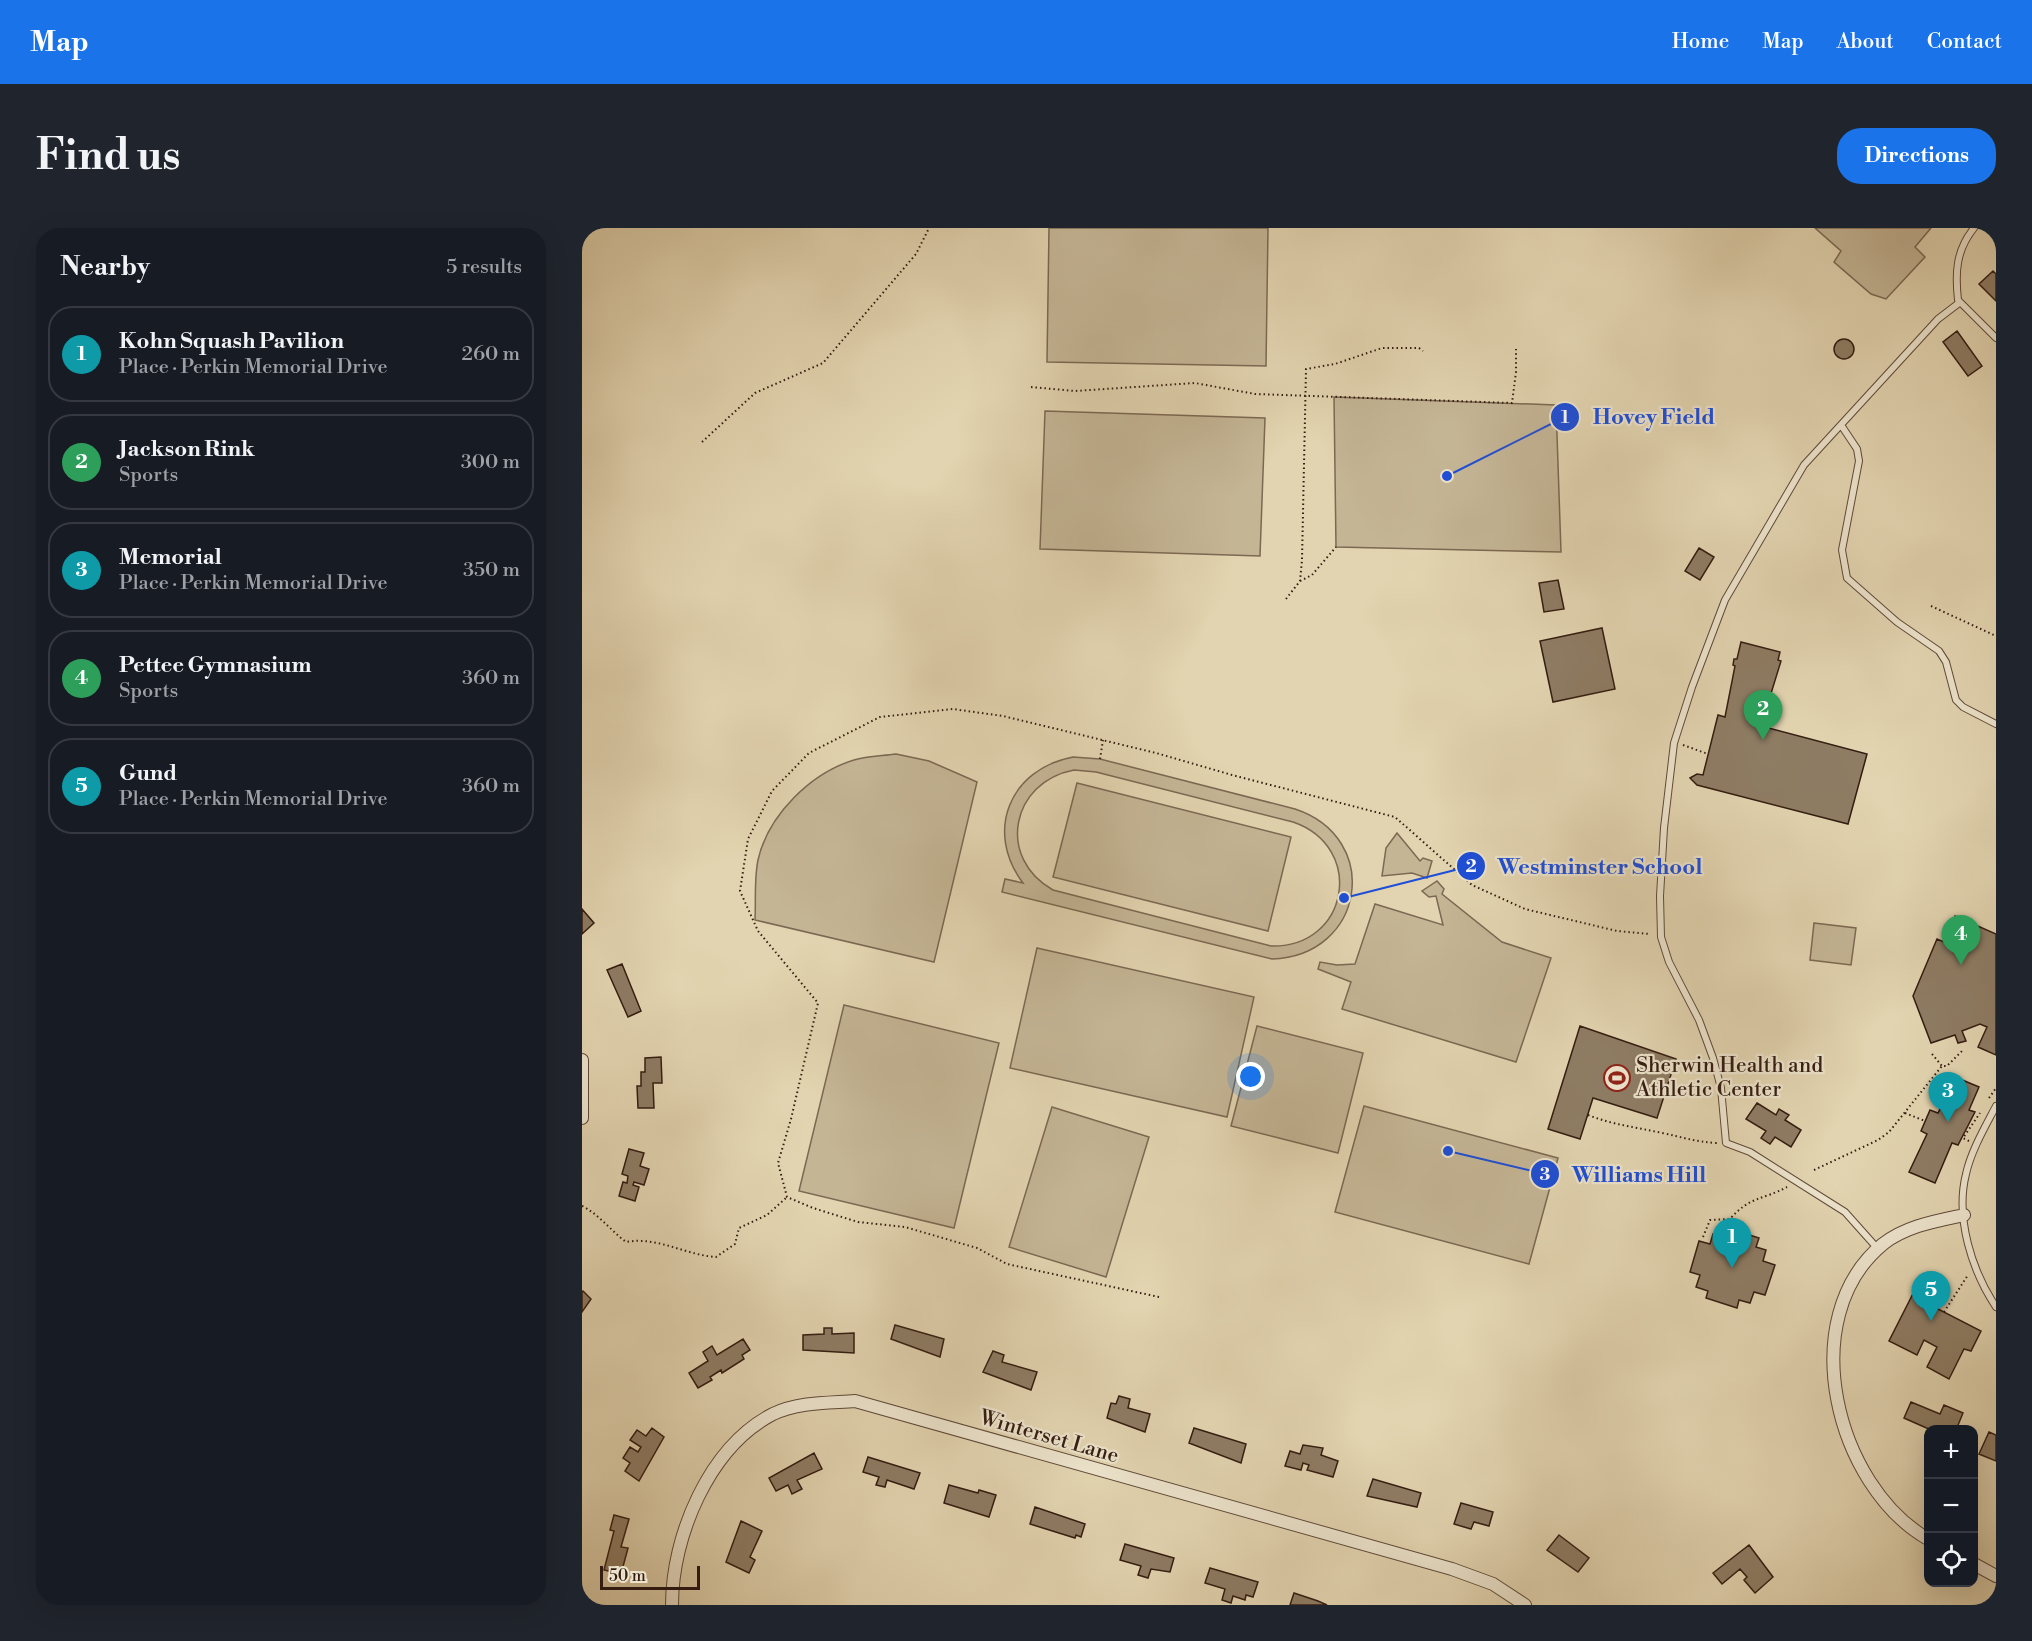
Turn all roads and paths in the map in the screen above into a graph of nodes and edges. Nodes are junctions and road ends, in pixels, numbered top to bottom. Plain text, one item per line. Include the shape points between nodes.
1 (929, 228) edge
2 (1974, 228) edge
3 (1959, 303) junction
4 (1996, 338) edge
5 (1516, 349) dead end
6 (1423, 351) dead end
7 (1031, 387) dead end
8 (1305, 394) junction
9 (1841, 425) junction
10 (702, 442) dead end
11 (1336, 547) dead end
12 (1300, 581) junction
13 (1287, 599) dead end
14 (1931, 606) dead end
15 (1996, 636) edge
16 (1996, 724) edge
17 (1103, 740) junction
18 (1674, 743) junction
19 (1708, 754) dead end
20 (1100, 759) dead end
21 (1661, 934) junction
22 (1962, 1052) dead end
23 (1932, 1054) dead end
24 (582, 1060) edge
25 (1942, 1066) junction
26 (1996, 1106) edge
27 (1905, 1113) junction
28 (1588, 1115) dead end
29 (582, 1118) edge
30 (1925, 1121) dead end
31 (1726, 1143) junction
32 (1814, 1170) dead end
33 (1797, 1182) junction
34 (787, 1197) junction
35 (582, 1206) edge
36 (1964, 1215) junction
37 (1703, 1237) dead end
38 (1878, 1249) junction
39 (1976, 1266) junction
40 (1159, 1297) dead end
41 (1996, 1308) edge
42 (1944, 1312) dead end
43 (1924, 1536) edge
44 (1978, 1566) edge
45 (1996, 1576) edge
46 (672, 1605) edge
47 (1525, 1605) edge

1 - 10 path via 916,254 823,363 755,393
2 - 3 lane via 1957,261
3 - 4 lane
3 - 9 lane via 1938,319
5 - 8 path via 1512,403
6 - 8 path via 1382,348 1306,369
7 - 8 path via 1075,391 1196,383 1255,394
8 - 12 path
9 - 16 lane via 1857,448 1859,461 1842,550 1847,578 1897,622 1939,651 1946,662 1956,700
9 - 18 lane via 1804,465 1725,600
11 - 12 path via 1312,575
12 - 13 path
14 - 15 path
17 - 20 path
17 - 21 path via 1395,817 1472,885 1525,909 1617,931
17 - 34 path via 1003,716 952,709 880,717 809,753 772,791 748,839 740,891 758,931 818,1003 778,1163
18 - 19 path
18 - 21 lane via 1664,828
21 - 31 lane via 1669,962 1699,1020 1713,1058 1721,1088
22 - 25 path
23 - 25 path
24 - 29 street
25 - 27 path
26 - 36 lane via 1966,1173
27 - 30 path
27 - 32 path via 1878,1140
28 - 31 path via 1611,1124 1694,1142
31 - 33 lane via 1750,1152
33 - 37 path via 1774,1194 1757,1197 1730,1219 1710,1220
33 - 38 lane via 1849,1215
34 - 35 path via 767,1215 739,1228 735,1244 716,1257 640,1239 626,1242 598,1214
34 - 40 path via 858,1222 905,1227 968,1245 1007,1264
36 - 38 street via 1921,1225
36 - 39 lane
38 - 43 street via 1854,1278 1837,1316 1834,1362 1840,1408 1851,1444 1874,1489 1906,1523
39 - 41 lane
39 - 42 path
44 - 45 street
46 - 47 street, Winterset Lane via 672,1576 682,1535 704,1485 742,1436 773,1414 801,1405 855,1401 1452,1569 1493,1584

